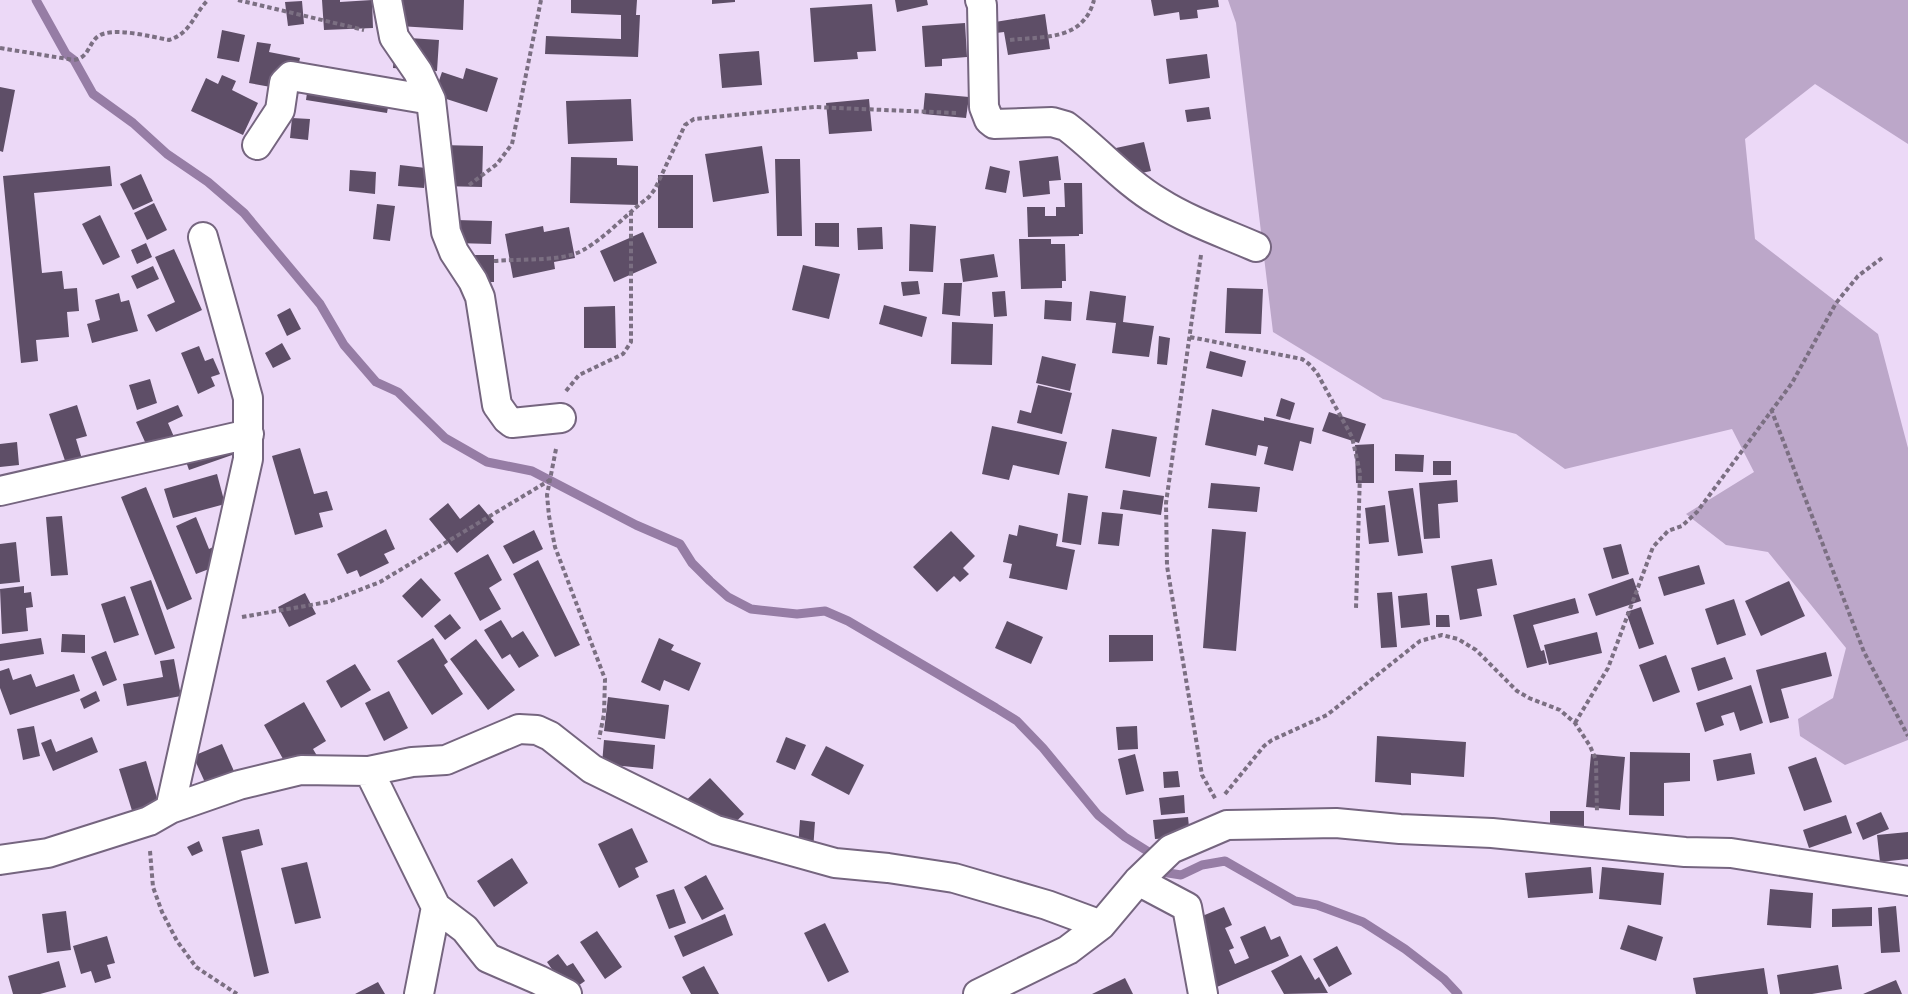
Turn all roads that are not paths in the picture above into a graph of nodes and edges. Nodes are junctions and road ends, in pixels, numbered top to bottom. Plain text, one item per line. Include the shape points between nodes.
1 (387, 0) edge
2 (980, 0) edge
3 (431, 100) junction
4 (257, 145) dead end
5 (203, 237) dead end
6 (1256, 247) dead end
7 (561, 418) road end
8 (249, 434) junction
9 (0, 491) edge
10 (369, 771) junction
11 (160, 815) junction
12 (0, 860) edge
13 (1138, 881) junction
14 (1908, 881) edge
15 (436, 907) junction
16 (1101, 925) junction
17 (419, 994) edge
18 (567, 994) edge
19 (978, 994) edge
20 (1203, 994) edge

1 - 3 street via 394,37
2 - 6 street via 984,107 994,124 1052,122 1066,126 1169,208
3 - 4 street via 291,76 284,82 280,110
3 - 7 street via 446,232 480,297 497,405 512,423
5 - 8 street via 248,398
8 - 9 street
8 - 11 street via 248,459 211,622
10 - 11 street via 301,770 239,785
10 - 15 street
10 - 16 street via 446,760 519,729 529,729 550,736 592,769 716,830 835,863 954,878
11 - 12 street via 48,853
13 - 14 street via 1171,849 1227,825 1336,823 1731,853
13 - 16 street
13 - 20 street via 1187,907
15 - 17 street
15 - 18 street via 465,929 488,958
16 - 19 street via 1068,950

